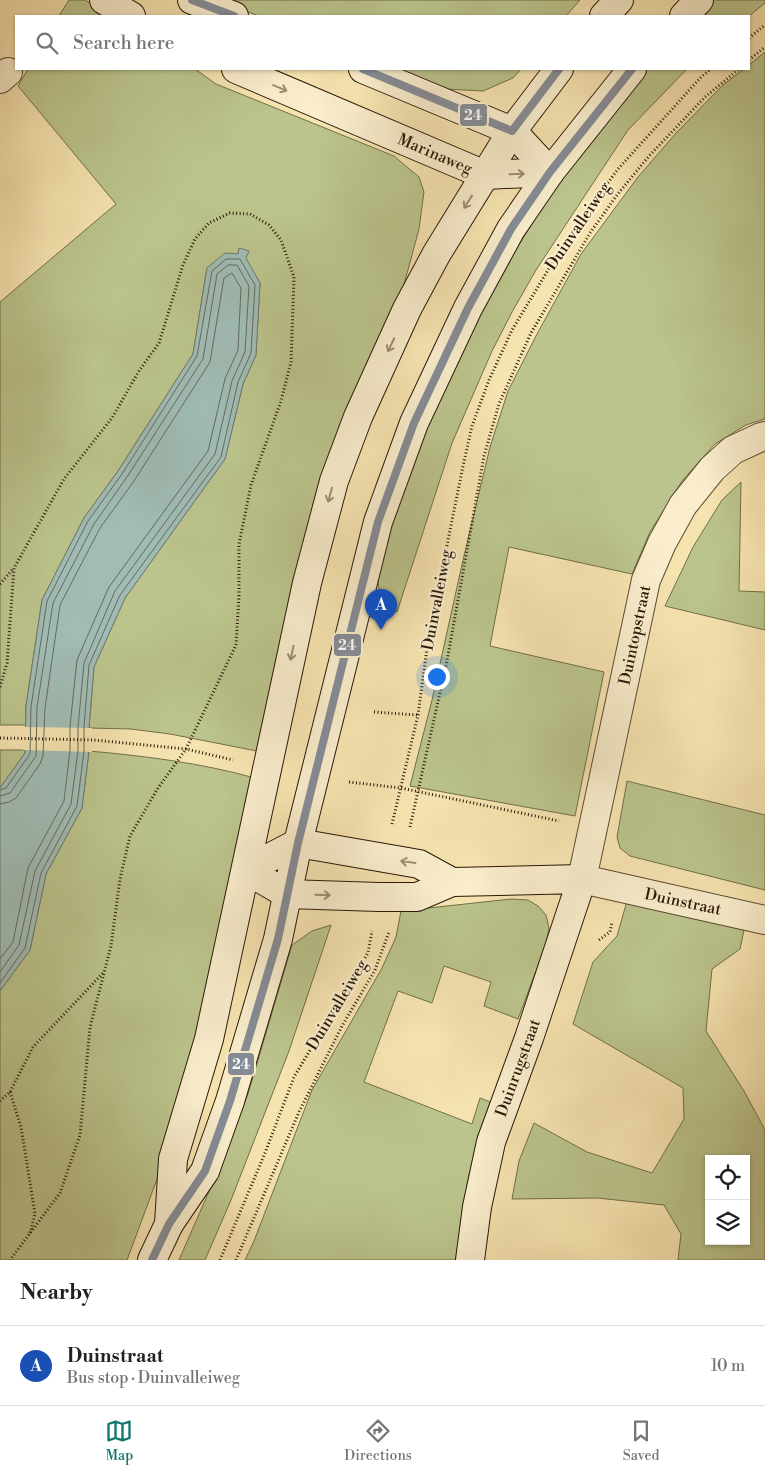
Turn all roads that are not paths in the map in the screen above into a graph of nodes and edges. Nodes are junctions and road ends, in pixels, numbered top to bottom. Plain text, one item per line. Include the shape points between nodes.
1 (104, 0) edge
2 (192, 0) edge
3 (619, 0) edge
4 (700, 0) edge
5 (129, 15) edge
6 (231, 15) edge
7 (605, 15) edge
8 (685, 15) edge
9 (238, 70) edge
10 (365, 70) edge
11 (558, 70) edge
12 (631, 70) edge
13 (512, 130) junction
14 (550, 172) junction
15 (485, 175) junction
16 (765, 436) edge
17 (298, 843) junction
18 (246, 870) junction
19 (582, 880) junction
20 (452, 882) junction
21 (287, 894) junction
22 (765, 920) edge
23 (168, 1224) junction
24 (152, 1260) edge
25 (470, 1260) edge

1 - 5 street
2 - 6 street
3 - 7 street
4 - 8 street
9 -> 15 street, Marinaweg
10 - 13 street
11 - 13 street
12 - 14 street
13 - 14 street
13 - 15 street
15 -> 14 street, Marinaweg
14 - 17 street via 511,229 468,308 414,423 378,522
15 -> 18 street via 407,309 358,416 334,481 307,583
16 - 19 street, Duintopstraat via 733,450 712,469 683,504 646,580
17 - 18 street
17 - 20 street, Duinstraat via 419,864
17 - 21 street
18 - 21 street, Duinstraat
18 - 23 street via 209,1039 173,1159
19 - 20 street, Duinstraat
19 - 22 street, Duinstraat
19 - 25 street, Duinrugstraat via 530,1038 491,1142
21 -> 20 street, Duinstraat via 417,897
21 - 23 street via 260,1004 205,1171
23 - 24 street

